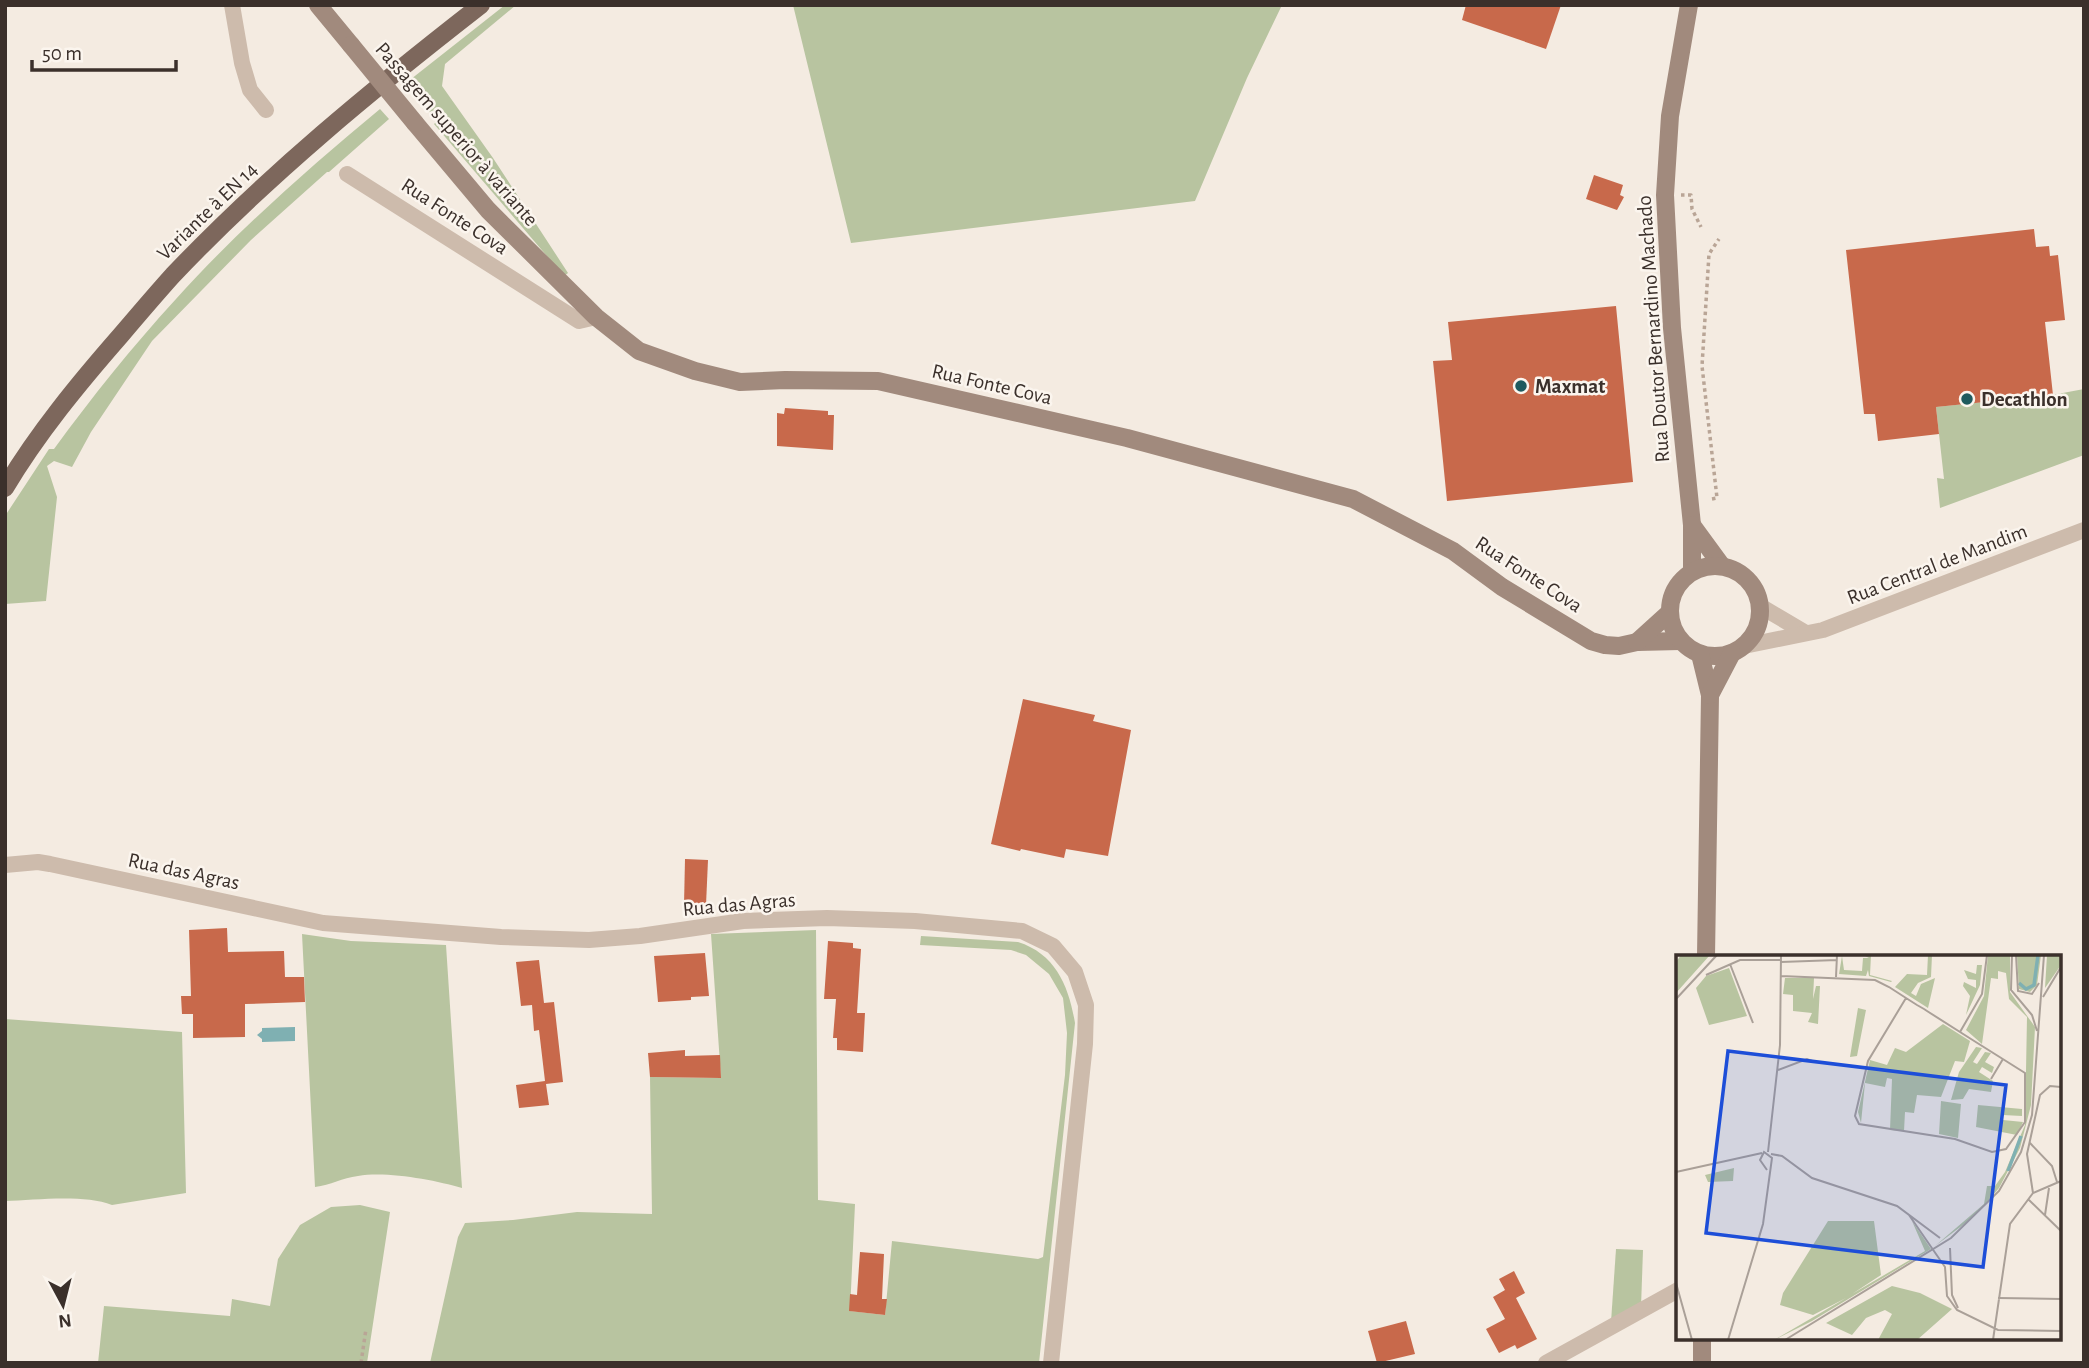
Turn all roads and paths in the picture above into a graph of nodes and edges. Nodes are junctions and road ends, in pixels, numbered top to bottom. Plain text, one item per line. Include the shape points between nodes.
1 (232, 5) edge
2 (318, 5) edge
3 (481, 5) edge
4 (1689, 5) edge
5 (266, 110) dead end
6 (347, 174) dead end
7 (1665, 195) junction
8 (1701, 227) dead end
9 (1720, 239) dead end
10 (597, 317) junction
11 (5, 488) edge
12 (1712, 499) dead end
13 (1692, 525) junction
14 (2084, 530) edge
15 (1722, 566) junction
16 (1692, 571) junction
17 (1760, 606) junction
18 (1669, 613) junction
19 (1804, 632) junction
20 (1680, 641) junction
21 (1637, 642) junction
22 (1738, 649) junction
23 (1700, 654) junction
24 (1710, 695) junction
25 (5, 865) edge
26 (1706, 955) edge
27 (1676, 1291) edge
28 (366, 1329) dead end
29 (1702, 1340) edge
30 (361, 1363) edge
31 (1051, 1363) edge
32 (1546, 1363) edge
33 (1702, 1363) edge

1 - 5 street via 250,90
2 - 10 street, Passagem superior à variante, bridge via 488,210
3 - 11 main road, Variante à EN 14 via 335,124 190,258 87,374
4 - 7 street, Rua Doutor Bernardino Machado via 1670,116
6 - 10 street, Rua Fonte Cova via 579,321
7 - 8 path via 1691,195
7 - 13 street, Rua Doutor Bernardino Machado via 1672,328
9 - 12 path via 1709,254 1702,366 1717,498
10 - 21 street, Rua Fonte Cova via 639,351 740,382 878,381 1127,438 1353,499 1453,551 1591,641 1619,646
13 - 15 street
13 - 16 street, Rua Doutor Bernardino Machado
14 - 19 street, Rua Central de Mandim via 1856,618
15 - 16 street
15 - 17 street via 1748,580
16 - 18 street via 1674,589
17 - 19 street
17 - 22 street via 1754,634
18 - 20 street
18 - 21 street
19 - 22 street, Rua Central de Mandim
20 - 21 street, Rua Fonte Cova
20 - 23 street
22 - 23 street
22 - 24 street
23 - 24 street
24 - 26 street
25 - 31 street, Rua das Agras via 50,864 323,923 500,937 589,940 743,921 827,918 1021,931 1053,946 1075,972 1086,1005
27 - 32 street
28 - 30 path
29 - 33 street

